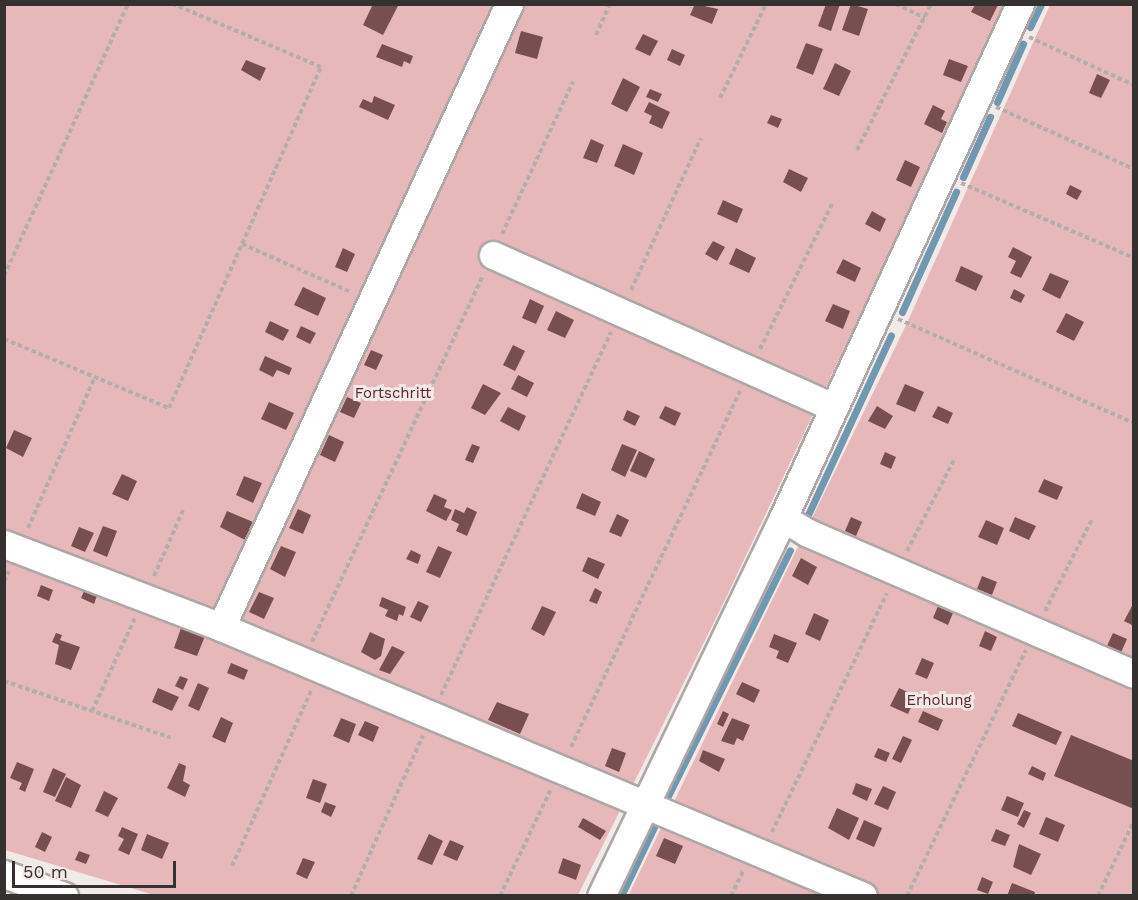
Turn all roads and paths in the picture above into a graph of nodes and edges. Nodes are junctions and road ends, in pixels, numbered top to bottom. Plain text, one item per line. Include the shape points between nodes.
1 (128, 4) edge
2 (173, 4) edge
3 (510, 4) edge
4 (610, 4) edge
5 (766, 4) edge
6 (896, 4) edge
7 (931, 4) edge
8 (1014, 16) edge
9 (924, 18) junction
10 (596, 35) dead end
11 (573, 82) dead end
12 (1134, 85) edge
13 (720, 98) dead end
14 (976, 98) junction
15 (701, 138) dead end
16 (857, 150) dead end
17 (1134, 169) edge
18 (941, 175) junction
19 (833, 202) dead end
20 (242, 244) junction
21 (493, 255) junction
22 (1134, 258) edge
23 (4, 276) edge
24 (372, 302) junction
25 (621, 312) junction
26 (878, 312) junction
27 (4, 339) edge
28 (750, 368) junction
29 (94, 379) junction
30 (833, 407) junction
31 (1134, 423) edge
32 (955, 458) dead end
33 (783, 518) junction
34 (1092, 519) dead end
35 (11, 547) edge
36 (898, 569) junction
37 (4, 581) edge
38 (221, 627) junction
39 (1035, 631) junction
40 (312, 665) junction
41 (1134, 674) edge
42 (4, 681) edge
43 (431, 715) junction
44 (171, 738) dead end
45 (561, 769) junction
46 (642, 804) junction
47 (1134, 822) edge
48 (762, 853) junction
49 (232, 866) dead end
50 (4, 874) edge
51 (64, 896) edge
52 (351, 896) edge
53 (500, 896) edge
54 (601, 896) edge
55 (863, 896) edge
56 (907, 896) edge
57 (1098, 896) edge

1 - 23 path
2 - 20 path via 321,67
3 - 24 lane
4 - 10 path
5 - 13 path
6 - 9 path
7 - 9 path
8 - 12 path
8 - 14 lane
9 - 16 path
11 - 21 path
14 - 17 path
14 - 18 lane
15 - 25 path
18 - 22 path
18 - 26 lane
19 - 28 path
20 - 24 path
20 - 29 path via 169,408
21 - 25 lane
21 - 40 path
24 - 38 lane
25 - 28 lane
25 - 43 path
26 - 30 lane
26 - 31 path
27 - 29 path
28 - 30 lane
28 - 45 path
29 - 35 path
30 - 33 lane
32 - 36 path
33 - 36 lane via 806,532
33 - 46 lane
34 - 39 path
35 - 37 path
35 - 38 lane
36 - 39 lane
36 - 48 path
38 - 40 lane
39 - 41 lane
39 - 56 path
40 - 43 lane
40 - 49 path
42 - 44 path
43 - 45 lane
43 - 52 path
45 - 46 lane
45 - 53 path
46 - 48 lane
46 - 54 lane
47 - 57 path
48 - 55 lane
50 - 51 lane

